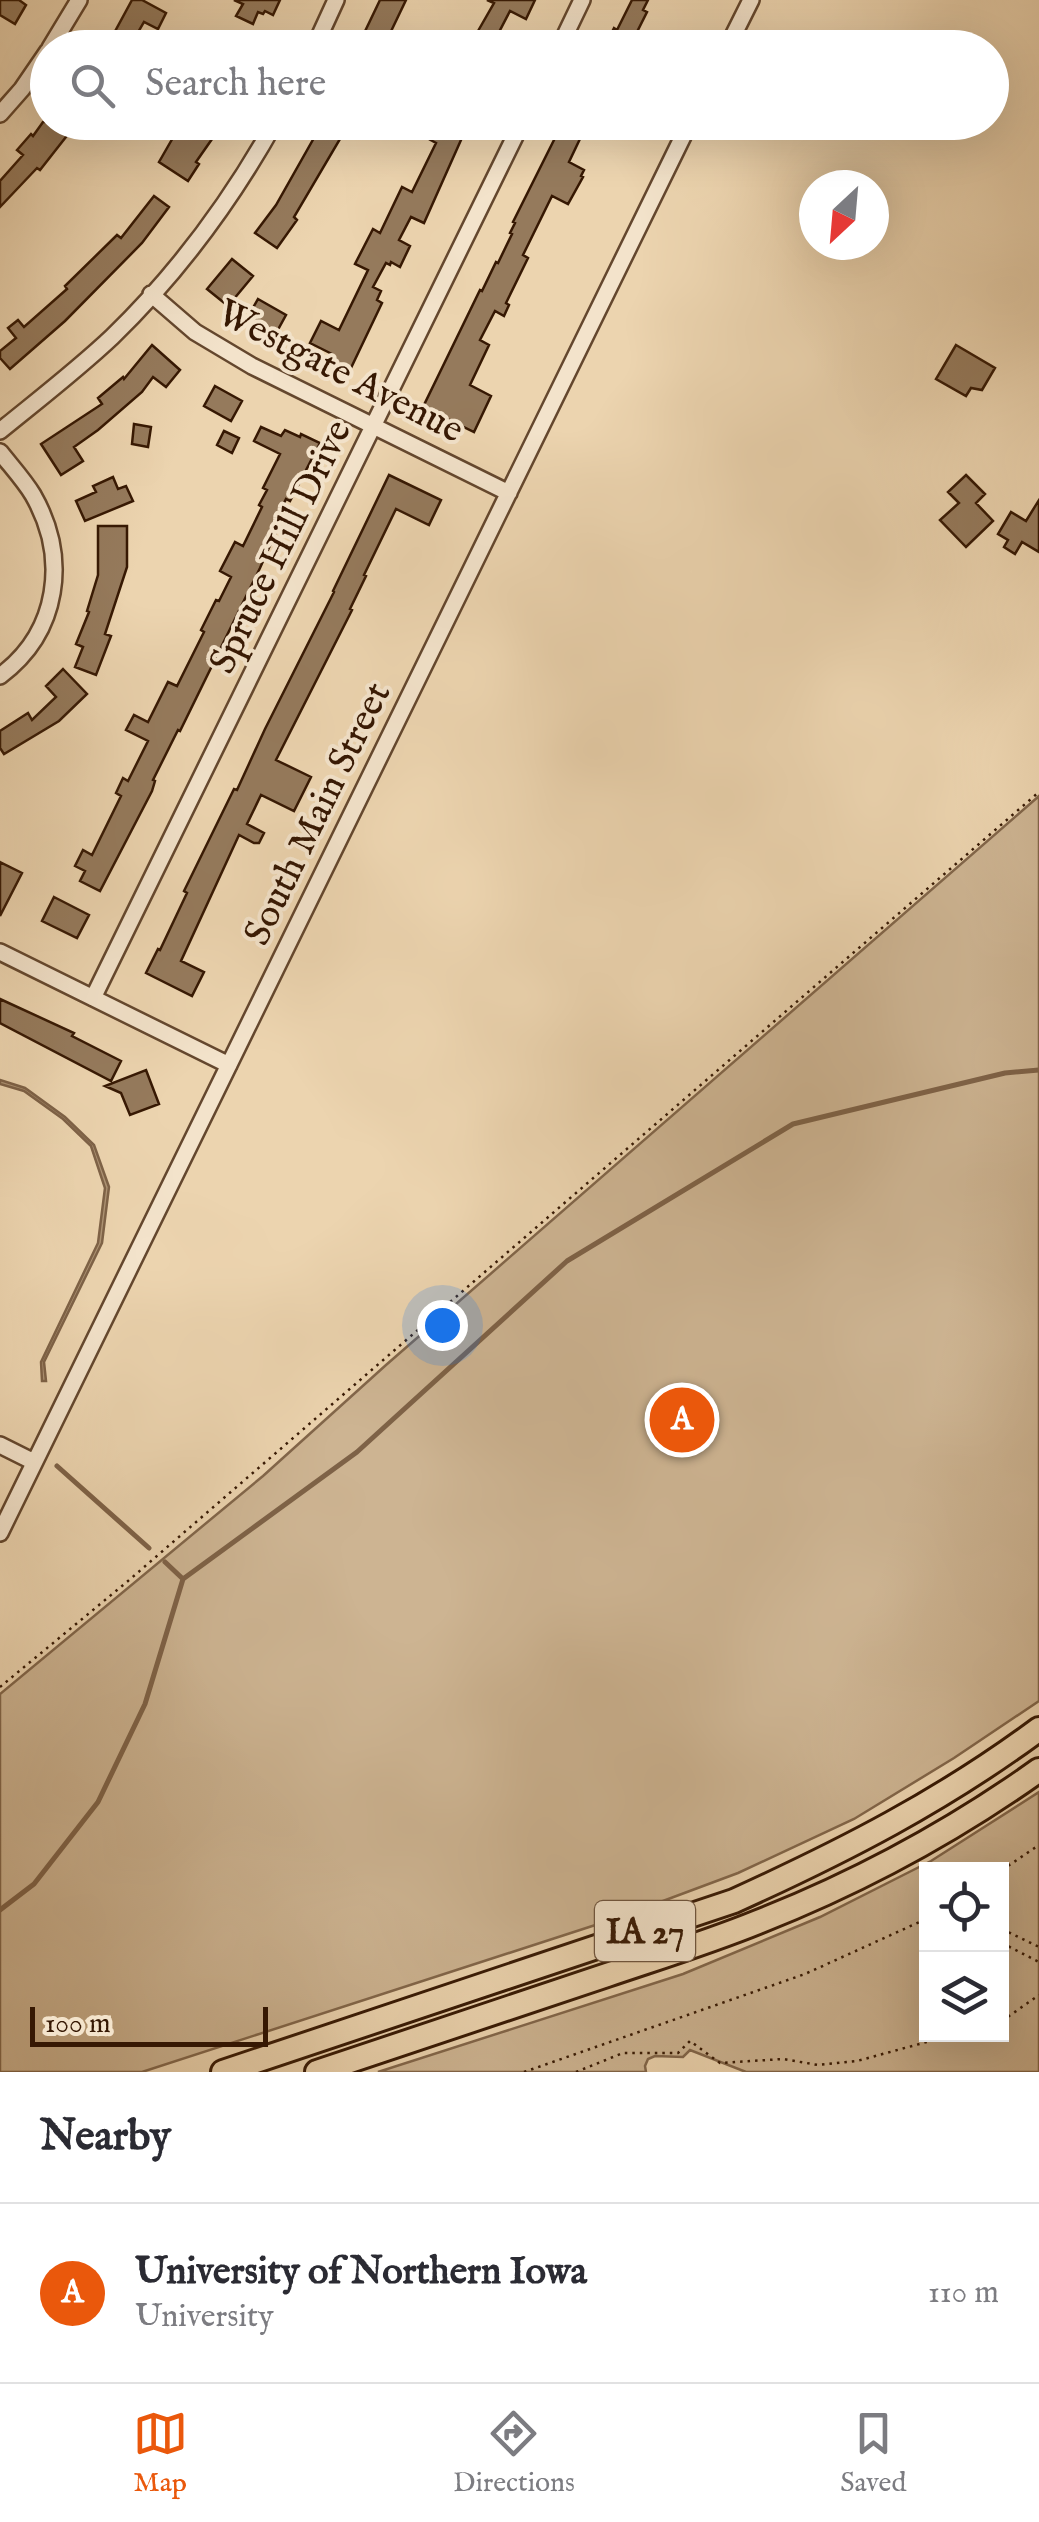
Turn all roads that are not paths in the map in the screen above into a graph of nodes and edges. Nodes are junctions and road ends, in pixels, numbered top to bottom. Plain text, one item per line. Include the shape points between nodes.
1 (79, 0) edge
2 (336, 0) edge
3 (582, 0) edge
4 (750, 0) edge
5 (61, 30) edge
6 (322, 30) edge
7 (568, 30) edge
8 (736, 30) edge
9 (30, 77) edge
10 (0, 114) edge
11 (266, 140) edge
12 (513, 140) edge
13 (681, 140) edge
14 (151, 294) junction
15 (374, 426) junction
16 (0, 431) edge
17 (0, 452) edge
18 (509, 493) junction
19 (0, 676) edge
20 (0, 952) edge
21 (93, 998) junction
22 (228, 1065) junction
23 (0, 1445) edge
24 (34, 1462) junction
25 (0, 1533) edge
26 (1039, 1729) edge
27 (1039, 1770) edge
28 (223, 2072) edge
29 (317, 2072) edge

1 - 5 street
2 - 6 street
3 - 7 street
4 - 8 street
9 - 10 street
11 - 14 street via 218,214
12 - 15 street, Spruce Hill Drive
13 - 18 street, South Main Street
14 - 15 street, Westgate Avenue via 218,348
14 - 16 street via 114,335
15 - 18 street, Westgate Avenue
15 - 21 street, Spruce Hill Drive
17 - 19 street via 45,522 54,569 39,633
18 - 22 street, South Main Street
20 - 21 street
21 - 22 street
22 - 24 street, South Main Street
23 - 24 street
24 - 25 street, South Main Street
26 - 28 highway, IA 27 via 920,1809 734,1900
27 - 29 highway, IA 27 via 998,1800 828,1893

